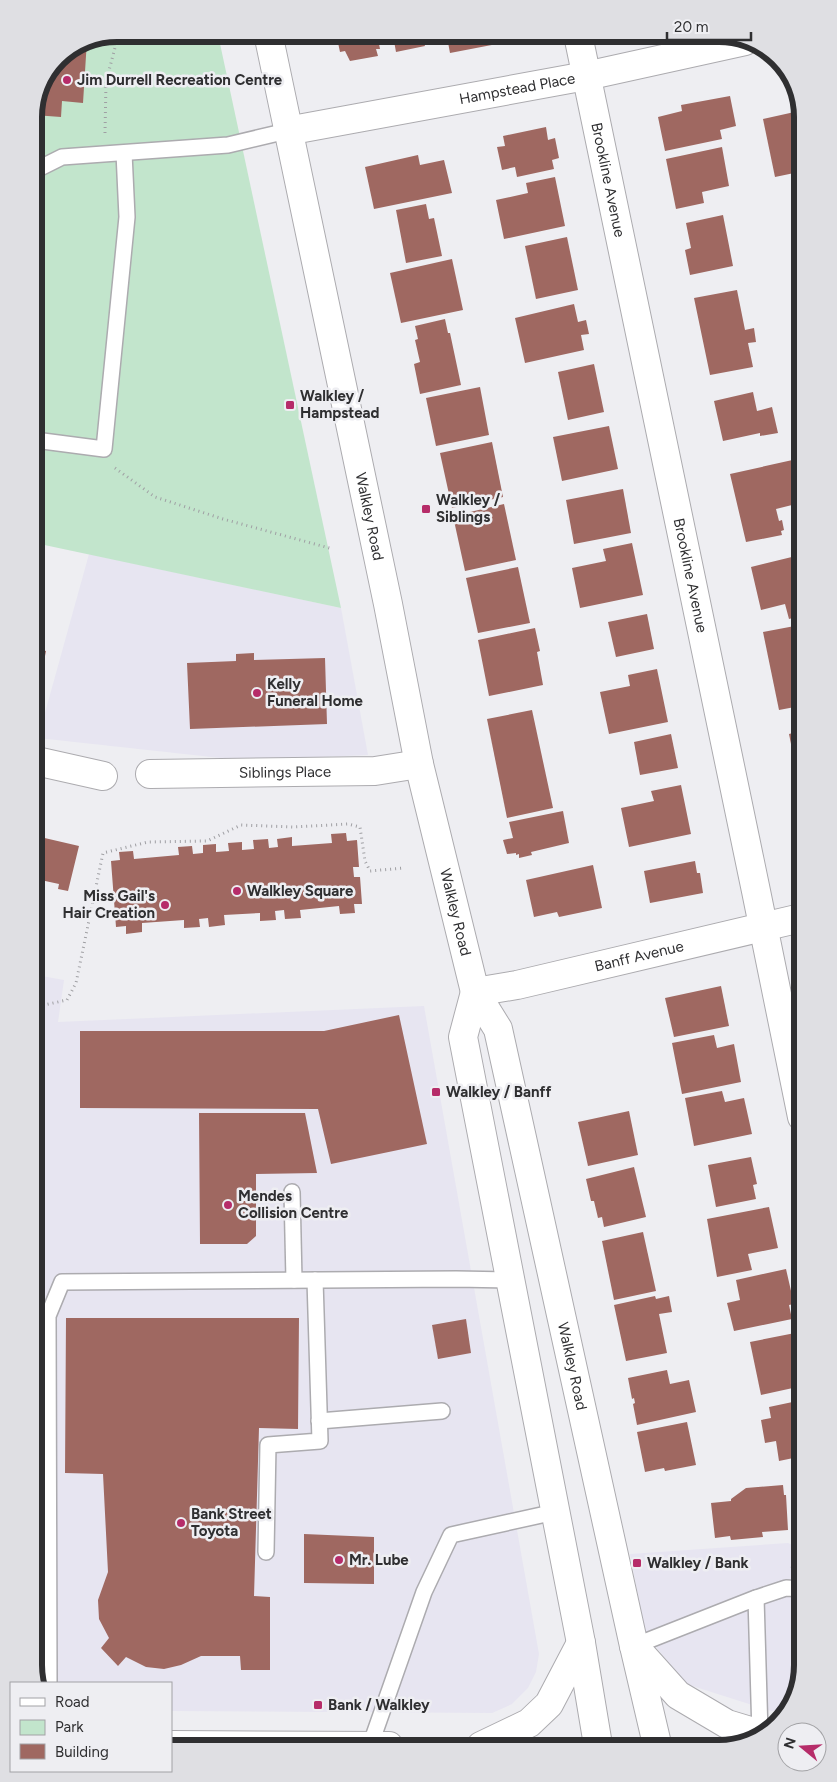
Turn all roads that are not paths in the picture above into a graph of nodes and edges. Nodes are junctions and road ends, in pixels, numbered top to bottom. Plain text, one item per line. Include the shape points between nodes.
1 (270, 42) edge
2 (580, 43) edge
3 (732, 44) edge
4 (586, 76) junction
5 (287, 131) junction
6 (124, 153) junction
7 (43, 166) edge
8 (43, 441) edge
9 (43, 762) edge
10 (419, 764) junction
11 (150, 774) dead end
12 (103, 776) dead end
13 (794, 919) edge
14 (763, 926) junction
15 (475, 992) junction
16 (794, 1078) edge
17 (292, 1192) dead end
18 (294, 1280) junction
19 (314, 1280) junction
20 (510, 1280) junction
21 (442, 1411) dead end
22 (319, 1421) junction
23 (555, 1512) junction
24 (266, 1552) dead end
25 (794, 1589) edge
26 (756, 1598) junction
27 (581, 1643) junction
28 (634, 1646) junction
29 (49, 1682) edge
30 (760, 1727) edge
31 (753, 1732) edge
32 (372, 1739) edge
33 (494, 1740) edge
34 (597, 1740) edge
35 (656, 1740) edge

1 - 5 main road, Walkley Road
2 - 4 main road, Brookline Avenue
3 - 4 main road, Hampstead Place
4 - 5 main road, Hampstead Place
4 - 14 main road, Brookline Avenue
5 - 6 lane via 228,145
5 - 10 main road, Walkley Road
6 - 7 lane via 62,157
6 - 8 lane via 127,217 104,449
9 - 12 main road
10 - 11 main road, Siblings Place via 375,771
10 - 15 main road, Walkley Road
13 - 14 main road, Banff Avenue
14 - 15 main road, Banff Avenue via 517,985
14 - 16 main road, Brookline Avenue
15 - 20 main road, Walkley Road via 463,1038
15 - 28 main road, Walkley Road via 498,1029
17 - 18 lane
18 - 19 lane
18 - 29 lane via 62,1282 48,1316
19 - 20 lane
19 - 22 lane
20 - 23 main road, Walkley Road
21 - 22 lane
22 - 24 lane via 320,1441 268,1445
23 - 27 main road, Walkley Road
23 - 32 lane via 451,1535 424,1592
25 - 26 lane via 786,1588
26 - 28 lane
26 - 30 lane
27 - 33 main road via 549,1704 528,1723
27 - 34 main road, Walkley Road
28 - 31 main road via 678,1695 726,1724
28 - 35 main road, Walkley Road

